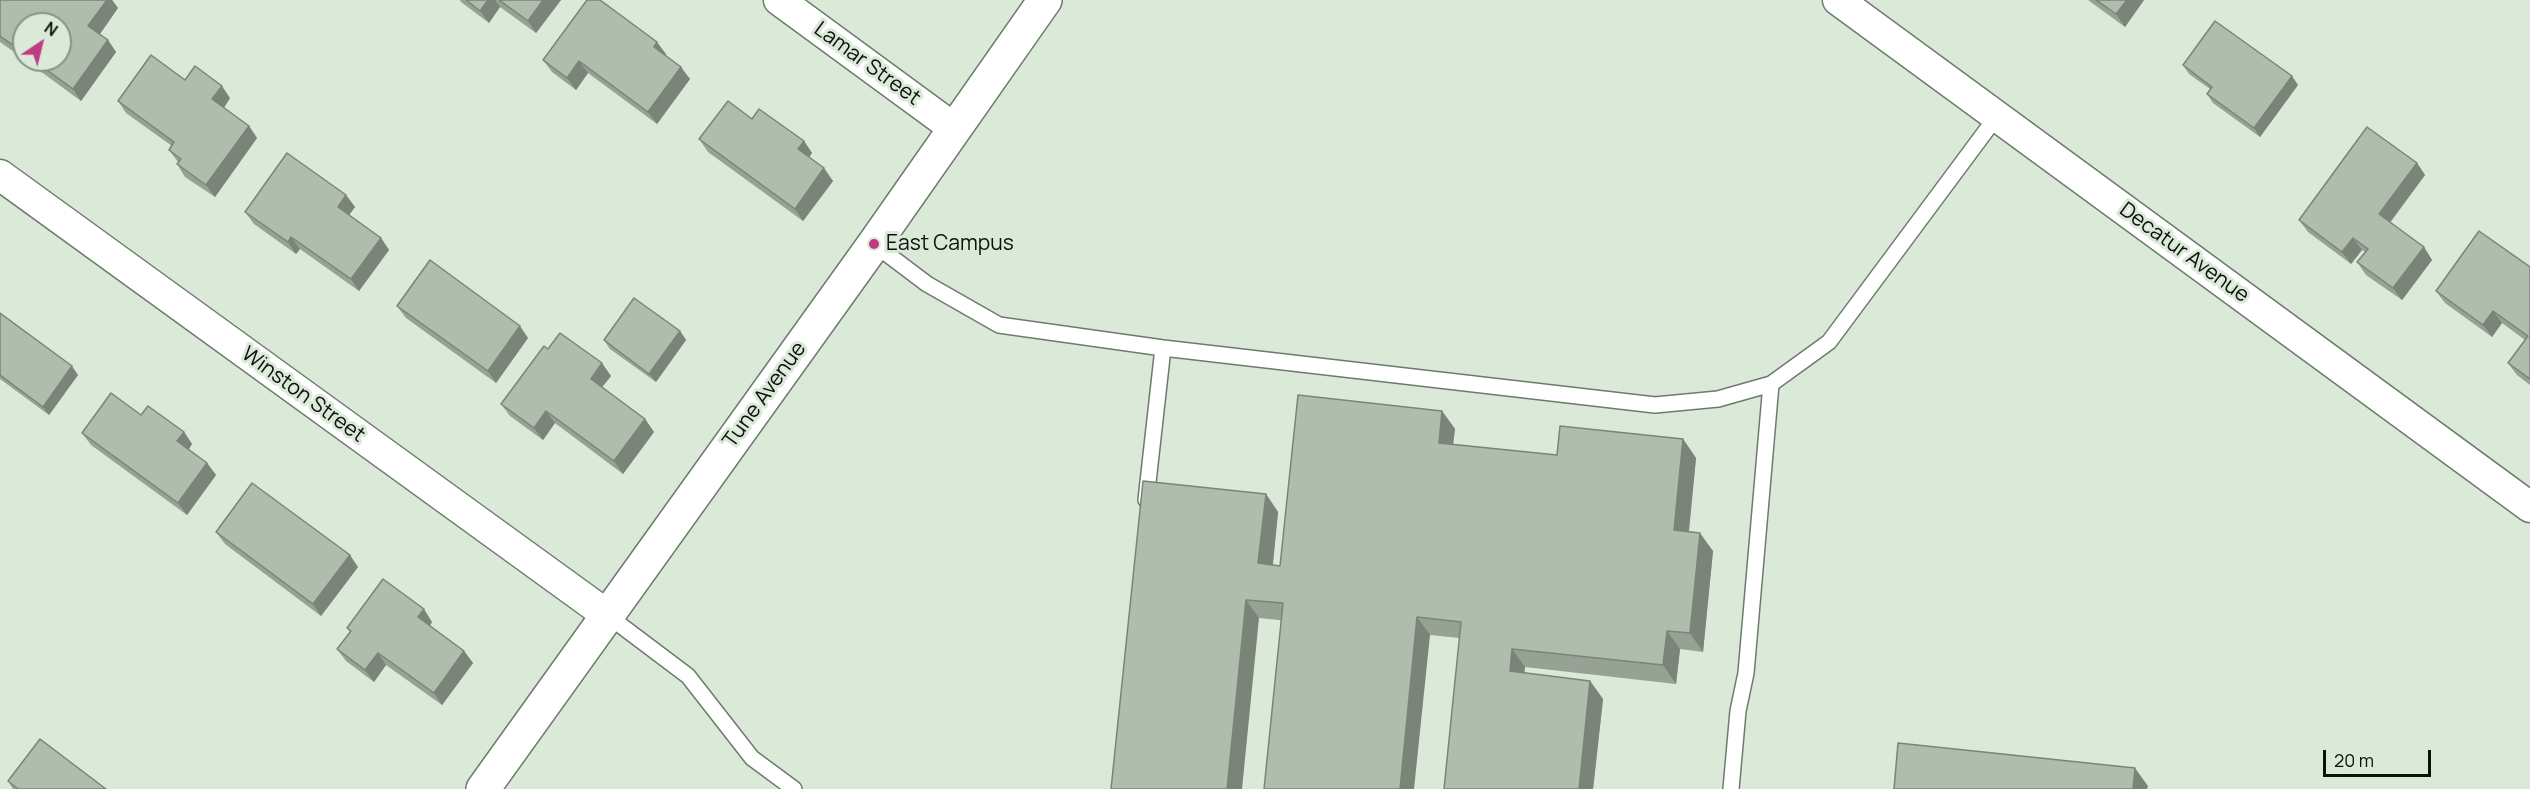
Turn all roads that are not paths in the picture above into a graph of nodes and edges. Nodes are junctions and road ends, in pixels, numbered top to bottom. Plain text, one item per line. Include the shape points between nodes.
1 (779, 0) edge
2 (1045, 0) edge
3 (1838, 0) edge
4 (1997, 116) junction
5 (954, 129) junction
6 (0, 175) edge
7 (874, 244) junction
8 (1162, 348) junction
9 (1771, 384) junction
10 (2530, 507) edge
11 (1144, 515) edge
12 (607, 615) junction
13 (483, 789) edge
14 (794, 789) edge
15 (1731, 789) edge

1 - 5 street, Lamar Street
2 - 5 street, Tune Avenue
3 - 4 street, Decatur Avenue
4 - 9 lane via 1829,342
4 - 10 street, Decatur Avenue
5 - 7 street, Tune Avenue
6 - 12 street, Winston Street
7 - 8 lane via 927,284 999,325
7 - 12 street, Tune Avenue
8 - 9 lane via 1655,405 1718,399
8 - 11 lane
9 - 15 lane via 1746,673 1738,711
12 - 13 street, Tune Avenue
12 - 14 lane via 688,676 752,758

